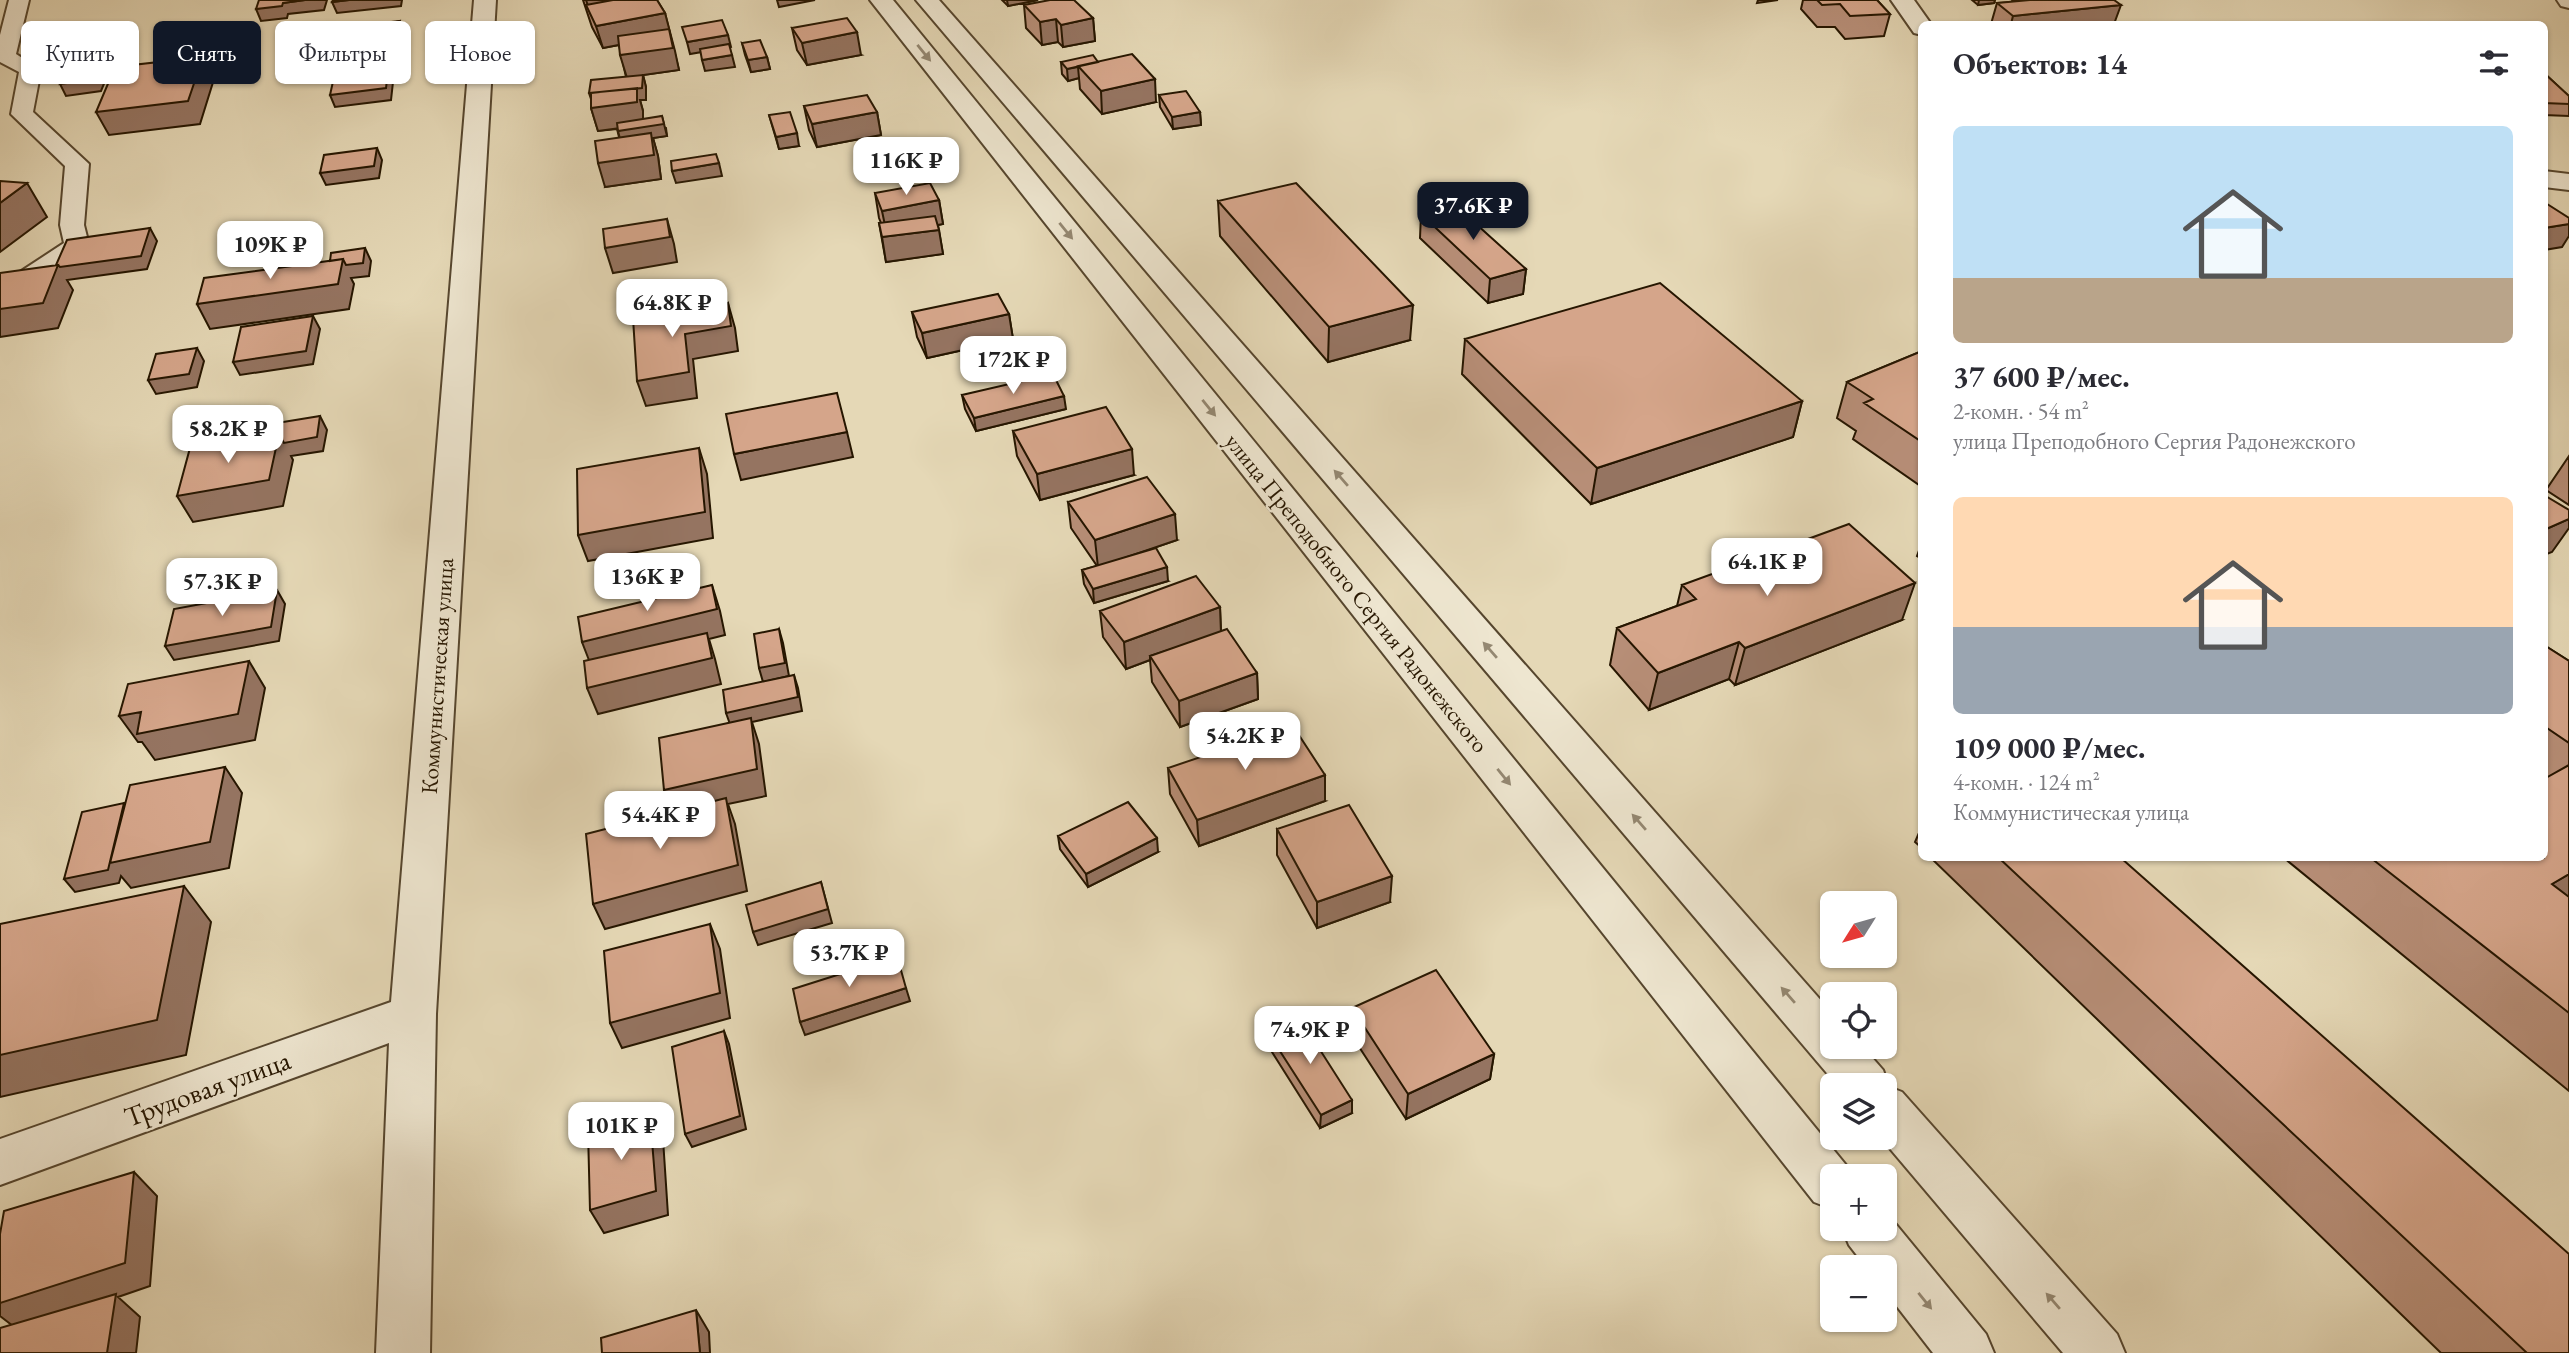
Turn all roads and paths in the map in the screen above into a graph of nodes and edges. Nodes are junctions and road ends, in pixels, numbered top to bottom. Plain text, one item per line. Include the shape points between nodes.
1 (19, 0) edge
2 (485, 0) edge
3 (881, 0) edge
4 (927, 0) edge
5 (1902, 0) edge
6 (1918, 22) edge
7 (2548, 179) edge
8 (2569, 182) edge
9 (0, 293) edge
10 (413, 1014) junction
11 (1820, 1032) edge
12 (1843, 1059) edge
13 (1856, 1073) edge
14 (1897, 1121) edge
15 (0, 1162) edge
16 (1820, 1171) edge
17 (1877, 1241) edge
18 (403, 1353) edge
19 (1967, 1353) edge
20 (2098, 1353) edge

1 - 9 lane via 5,56 30,70 22,114 77,164 72,225 77,245 8,293
2 - 10 street, Коммунистическая улица
3 -> 16 street, улица Преподобного Сергия Радонежского
11 -> 4 street
5 - 6 street
7 - 8 street
10 - 15 street, Трудовая улица
10 - 18 street, Коммунистическая улица
12 - 13 street
20 -> 14 street
17 -> 19 street

